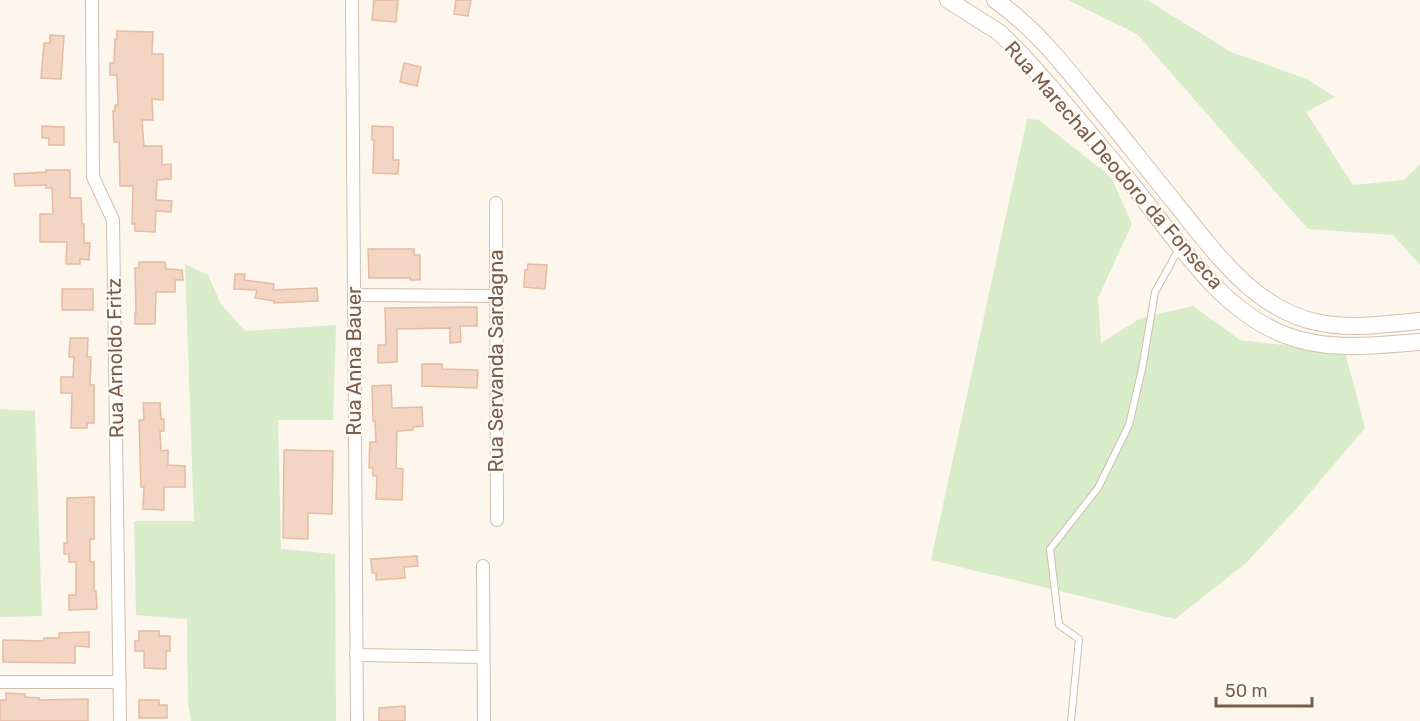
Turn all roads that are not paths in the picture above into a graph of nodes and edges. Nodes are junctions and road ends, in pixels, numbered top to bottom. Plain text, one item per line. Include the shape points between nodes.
1 (92, 0) edge
2 (352, 0) edge
3 (948, 0) edge
4 (995, 0) edge
5 (496, 203) dead end
6 (1197, 231) junction
7 (1180, 246) junction
8 (354, 295) junction
9 (496, 296) junction
10 (1420, 321) edge
11 (1420, 342) edge
12 (497, 520) dead end
13 (483, 566) dead end
14 (356, 655) junction
15 (483, 657) junction
16 (0, 682) edge
17 (120, 682) junction
18 (120, 721) edge
19 (357, 721) edge
20 (484, 721) edge
21 (1071, 721) edge

1 - 17 street, Rua Arnoldo Fritz via 93,177 113,220
2 - 8 street, Rua Anna Bauer
3 - 7 main road, Rua Marechal Deodoro da Fonseca via 1000,33 1019,52
4 - 6 main road, Rua Marechal Deodoro da Fonseca via 1054,53
5 - 9 street, Rua Servanda Sardagna
6 - 7 main road
6 - 10 main road, Rua Marechal Deodoro da Fonseca via 1244,282 1291,314 1355,328
7 - 11 main road, Rua Marechal Deodoro da Fonseca via 1240,309 1285,335 1343,346
7 - 21 lane via 1155,292 1129,425 1098,488 1050,549 1059,625 1079,639
8 - 9 street
8 - 14 street, Rua Anna Bauer
9 - 12 street, Rua Servanda Sardagna
13 - 15 street
14 - 15 street
14 - 19 street, Rua Anna Bauer
15 - 20 street
16 - 17 street
17 - 18 street, Rua Arnoldo Fritz

